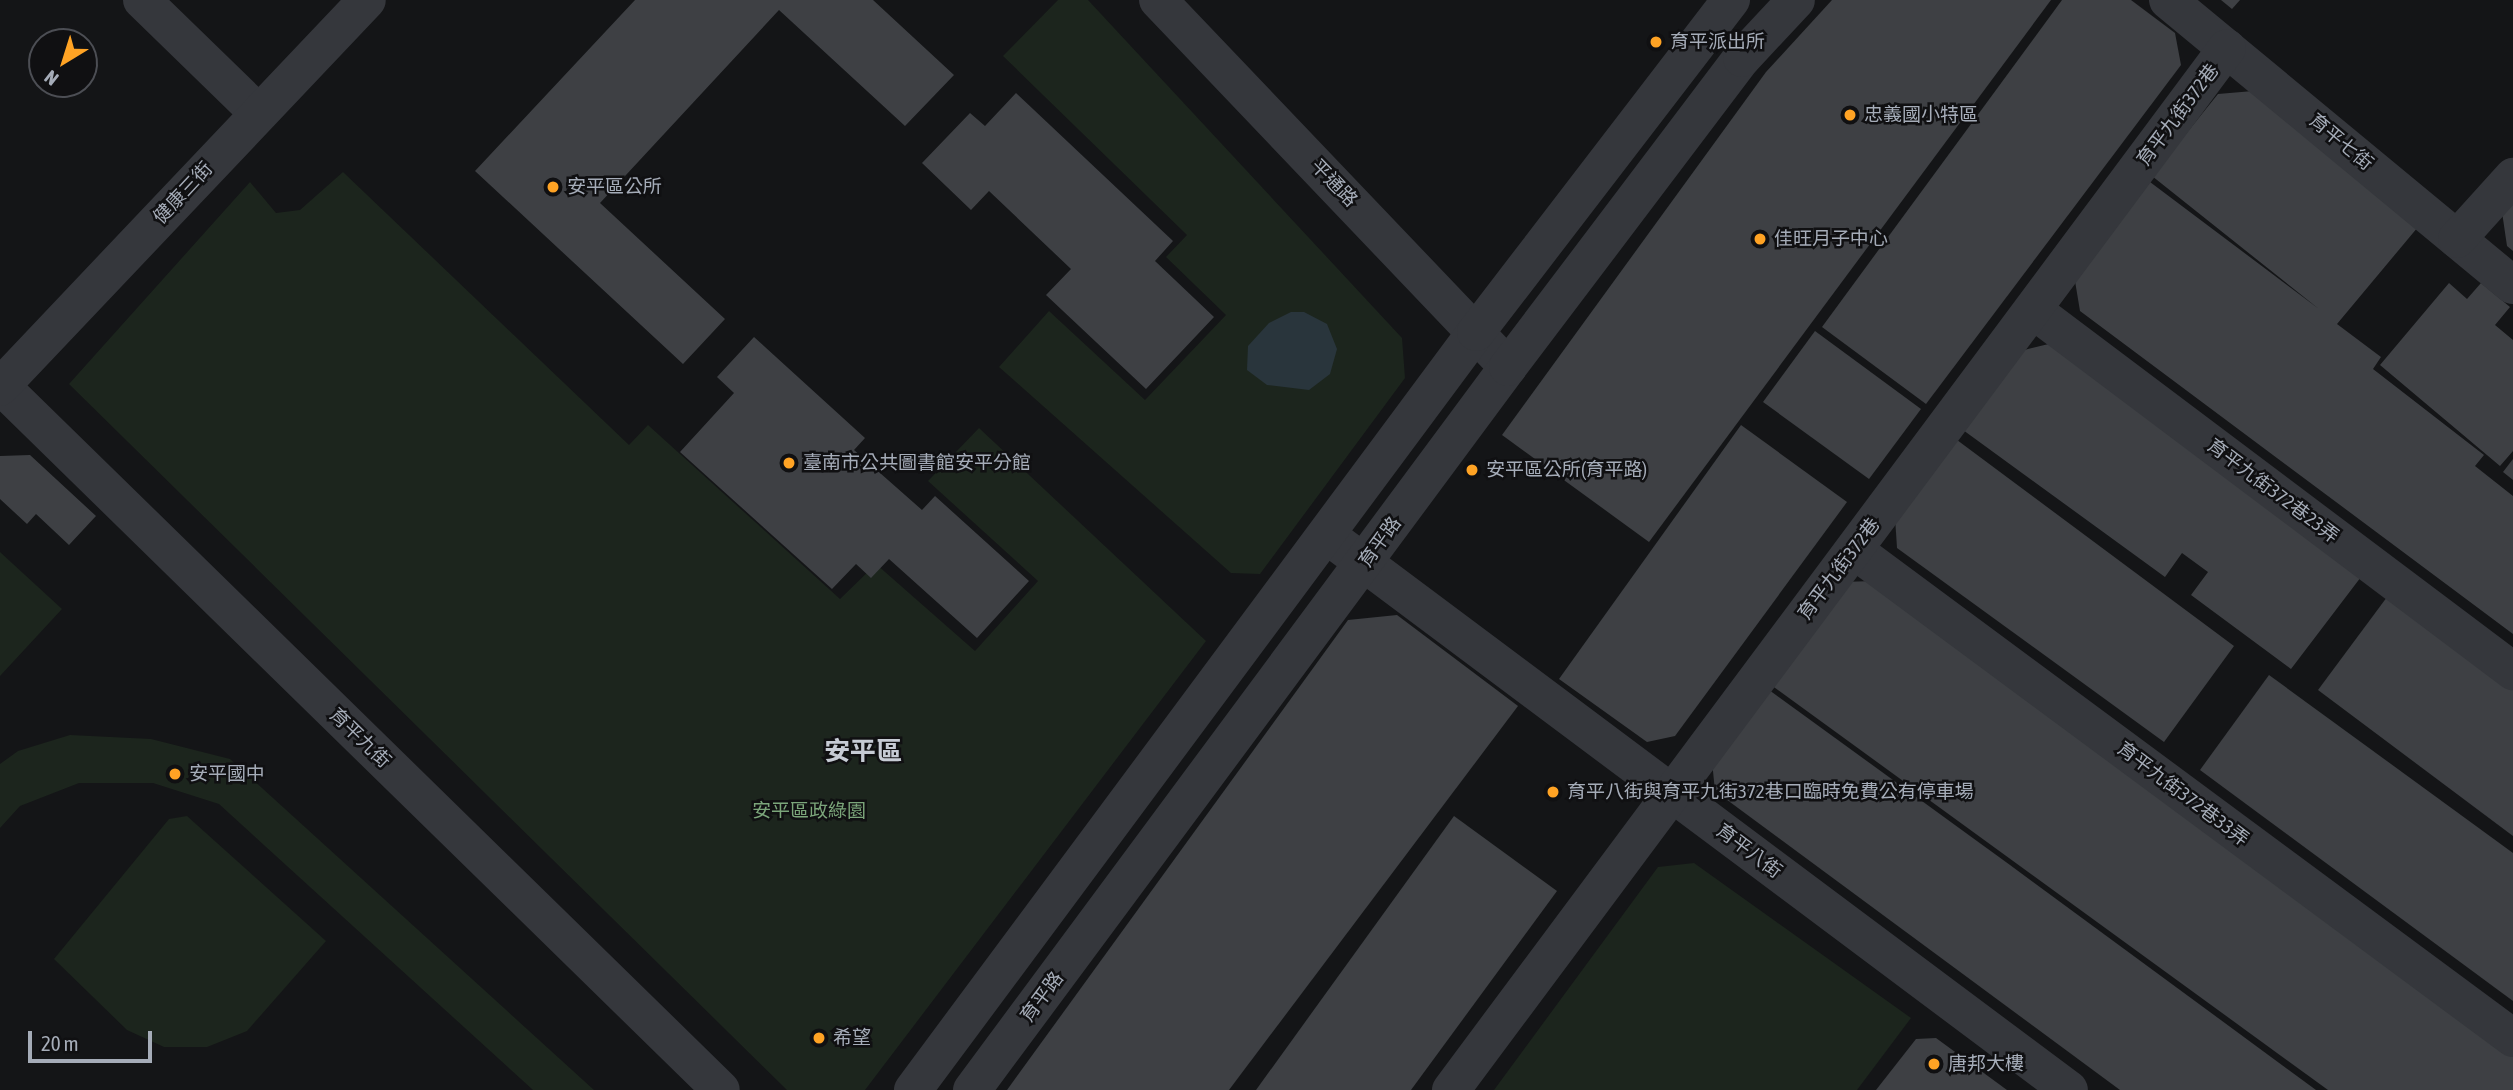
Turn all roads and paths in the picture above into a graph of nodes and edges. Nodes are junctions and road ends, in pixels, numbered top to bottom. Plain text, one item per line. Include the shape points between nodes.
1 (142, 0) edge
2 (367, 0) edge
3 (1158, 0) edge
4 (1731, 0) edge
5 (1796, 0) edge
6 (2168, 0) edge
7 (2227, 48) junction
8 (258, 113) junction
9 (2513, 177) edge
10 (2457, 239) junction
11 (2513, 285) edge
12 (2033, 310) junction
13 (1476, 332) junction
14 (1508, 367) junction
15 (0, 386) edge
16 (1328, 536) junction
17 (1854, 550) junction
18 (1364, 564) junction
19 (2513, 671) edge
20 (1672, 794) junction
21 (2513, 1038) edge
22 (720, 1090) edge
23 (913, 1090) edge
24 (972, 1090) edge
25 (1451, 1090) edge
26 (2069, 1090) edge

1 - 8 street
2 - 8 street, 健康三街
3 - 13 street, 平通路
4 - 13 street
5 - 14 street, 育平路 via 1742,58
6 - 7 street, 育平七街
7 - 10 street, 育平七街
7 - 12 street, 育平九街372巷
8 - 15 street, 健康三街
9 - 10 street
10 - 11 street, 育平七街
12 - 17 street, 育平九街372巷
12 - 19 street, 育平九街372巷23弄
13 - 14 street, 平通路
13 - 16 street
14 - 18 street, 育平路
15 - 22 street, 育平九街
16 - 18 street, 育平八街
16 - 23 street
17 - 20 street, 育平九街372巷
17 - 21 street, 育平九街372巷33弄
18 - 20 street, 育平八街
18 - 24 street, 育平路
20 - 25 street, 育平九街372巷
20 - 26 street, 育平八街

